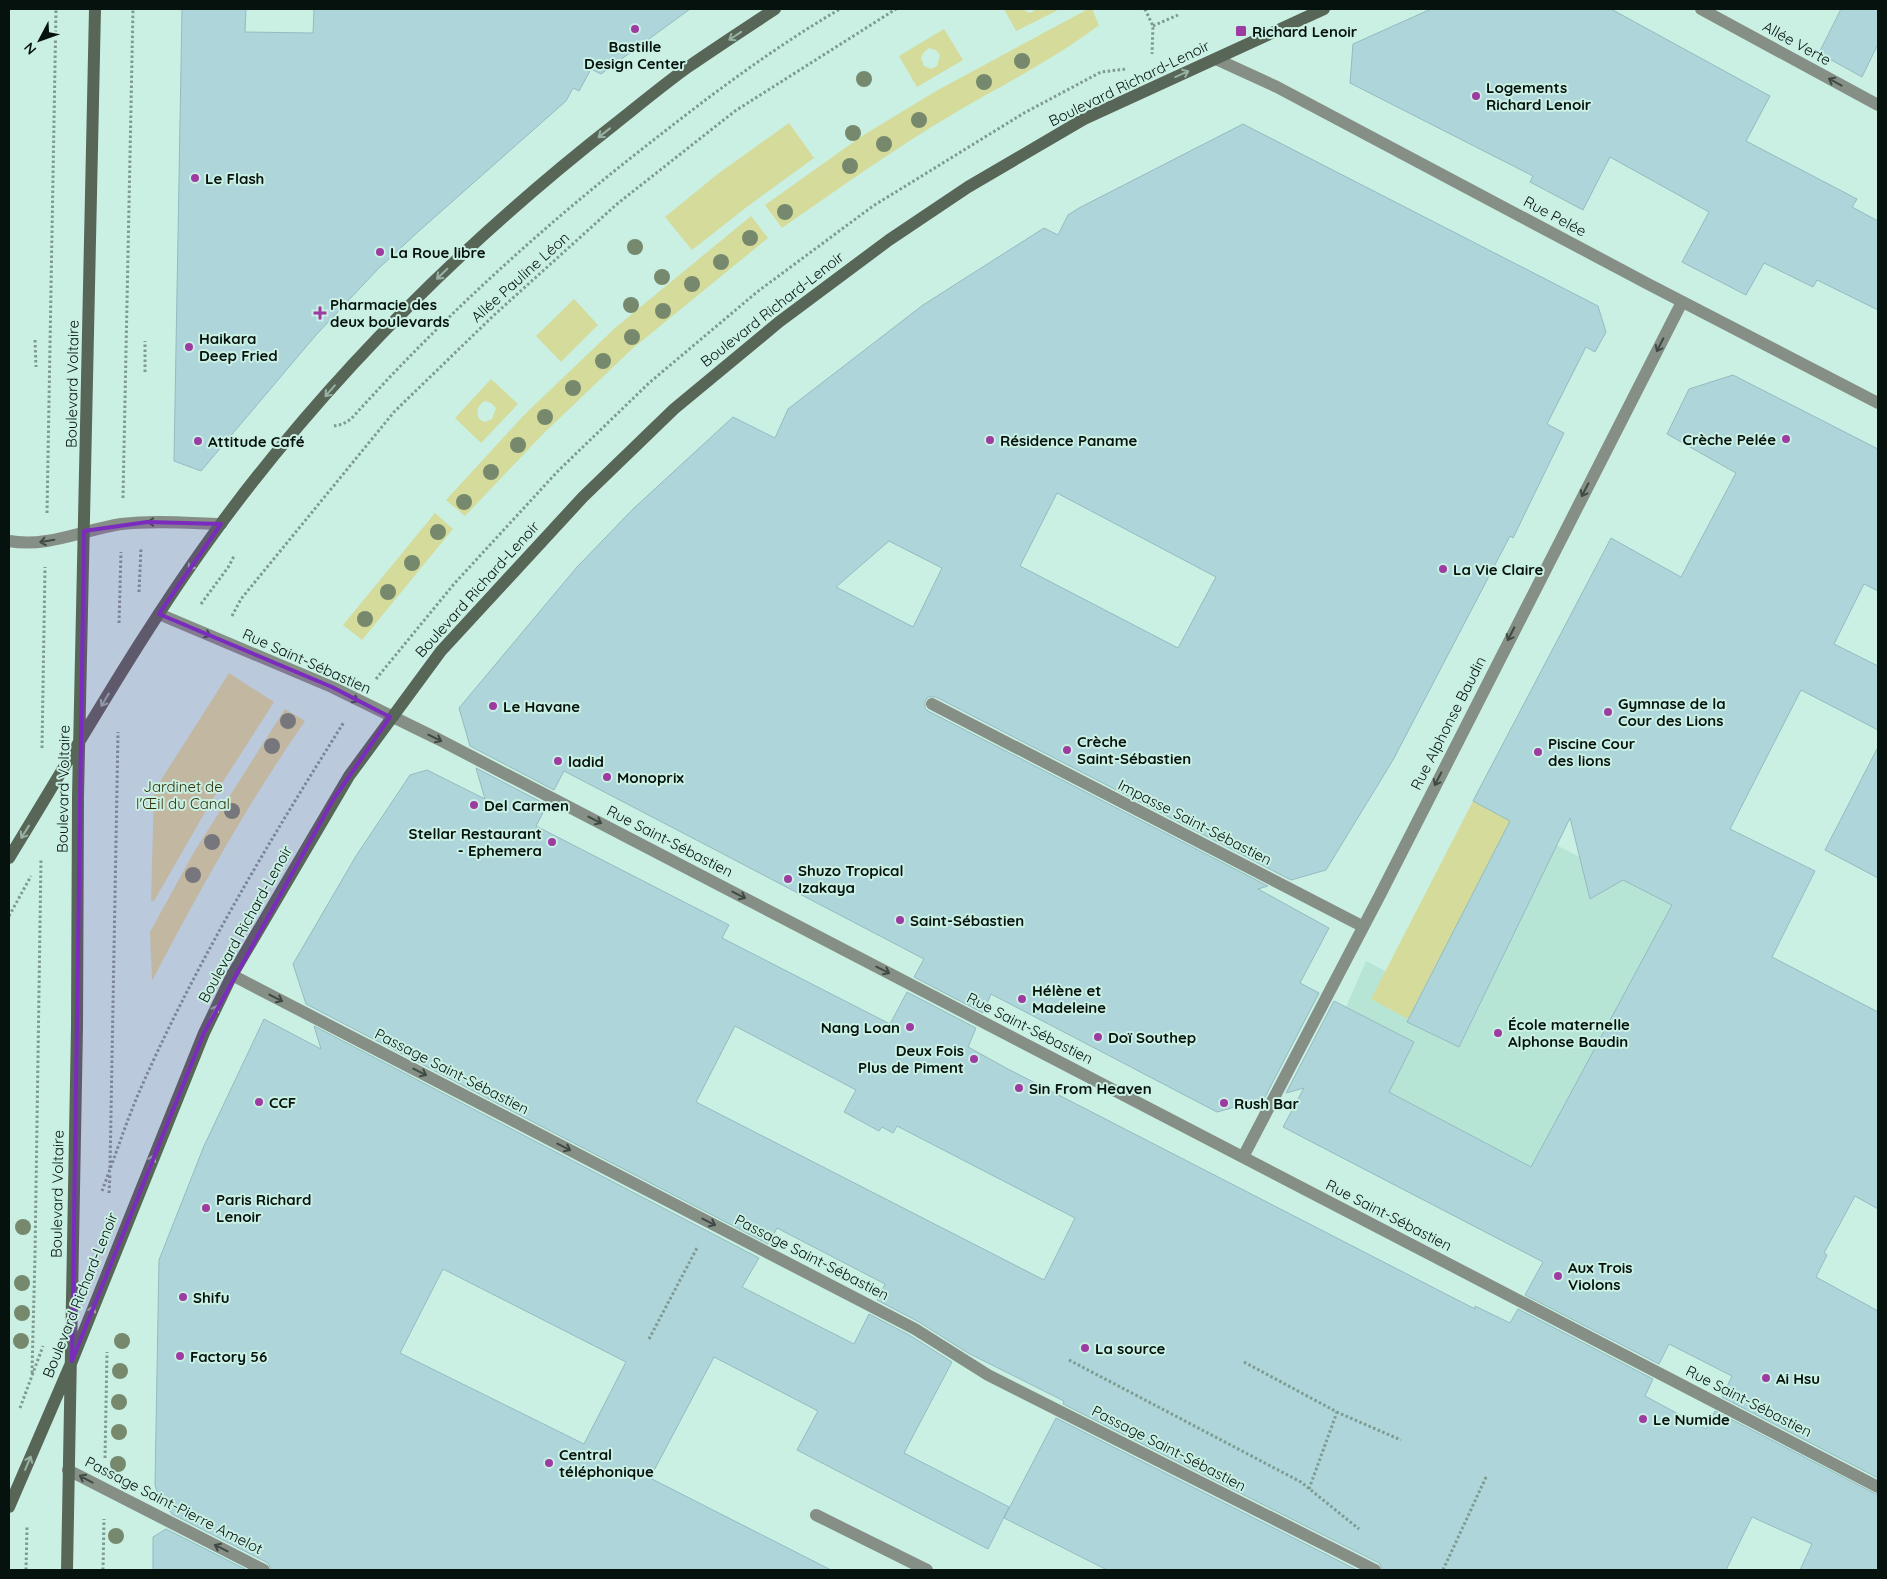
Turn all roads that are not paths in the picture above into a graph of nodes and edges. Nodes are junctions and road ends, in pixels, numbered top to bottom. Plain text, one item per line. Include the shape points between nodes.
1 (95, 9) edge
2 (775, 9) edge
3 (1324, 9) edge
4 (1701, 9) edge
5 (1216, 59) junction
6 (1878, 105) edge
7 (1682, 302) junction
8 (1878, 403) edge
9 (221, 524) junction
10 (84, 531) junction
11 (9, 541) edge
12 (159, 614) junction
13 (932, 704) dead end
14 (390, 717) junction
15 (80, 742) junction
16 (9, 858) edge
17 (1362, 926) junction
18 (232, 975) junction
19 (1243, 1157) junction
20 (72, 1361) junction
21 (68, 1470) junction
22 (1878, 1487) edge
23 (9, 1508) edge
24 (816, 1515) dead end
25 (1373, 1569) edge
26 (67, 1570) edge
27 (264, 1570) edge
28 (927, 1570) edge

1 - 10 street, Boulevard Voltaire
2 -> 9 street via 680,74 563,165 474,244 385,329 297,429
3 - 5 street, Boulevard Richard-Lenoir
6 -> 4 street, Allée Verte
5 - 7 street, Rue Pelée via 1277,87
14 -> 5 street, Boulevard Richard-Lenoir via 441,651 582,497 674,409 779,322 889,240 968,187 1084,119
7 - 8 street, Rue Pelée
7 -> 17 street, Rue Alphonse Baudin
9 -> 10 street via 146,522
9 -> 12 street
10 -> 11 street via 46,543
10 - 15 street, Boulevard Voltaire
12 -> 14 street, Rue Saint-Sébastien via 332,687
12 -> 15 street
13 - 17 street, Impasse Saint-Sébastien
14 - 18 street, Boulevard Richard-Lenoir via 333,800
14 -> 19 street, Rue Saint-Sébastien
15 -> 16 street
15 - 20 street, Boulevard Voltaire
17 - 19 street, Rue Alphonse Baudin
20 -> 18 street, Boulevard Richard-Lenoir via 204,1032
18 -> 25 street, Passage Saint-Sébastien via 916,1329 988,1376
19 - 22 street, Rue Saint-Sébastien
20 - 21 street, Boulevard Voltaire
23 -> 20 street, Boulevard Richard-Lenoir
21 - 26 street, Boulevard Voltaire
27 -> 21 street, Passage Saint-Pierre Amelot
24 - 28 street

